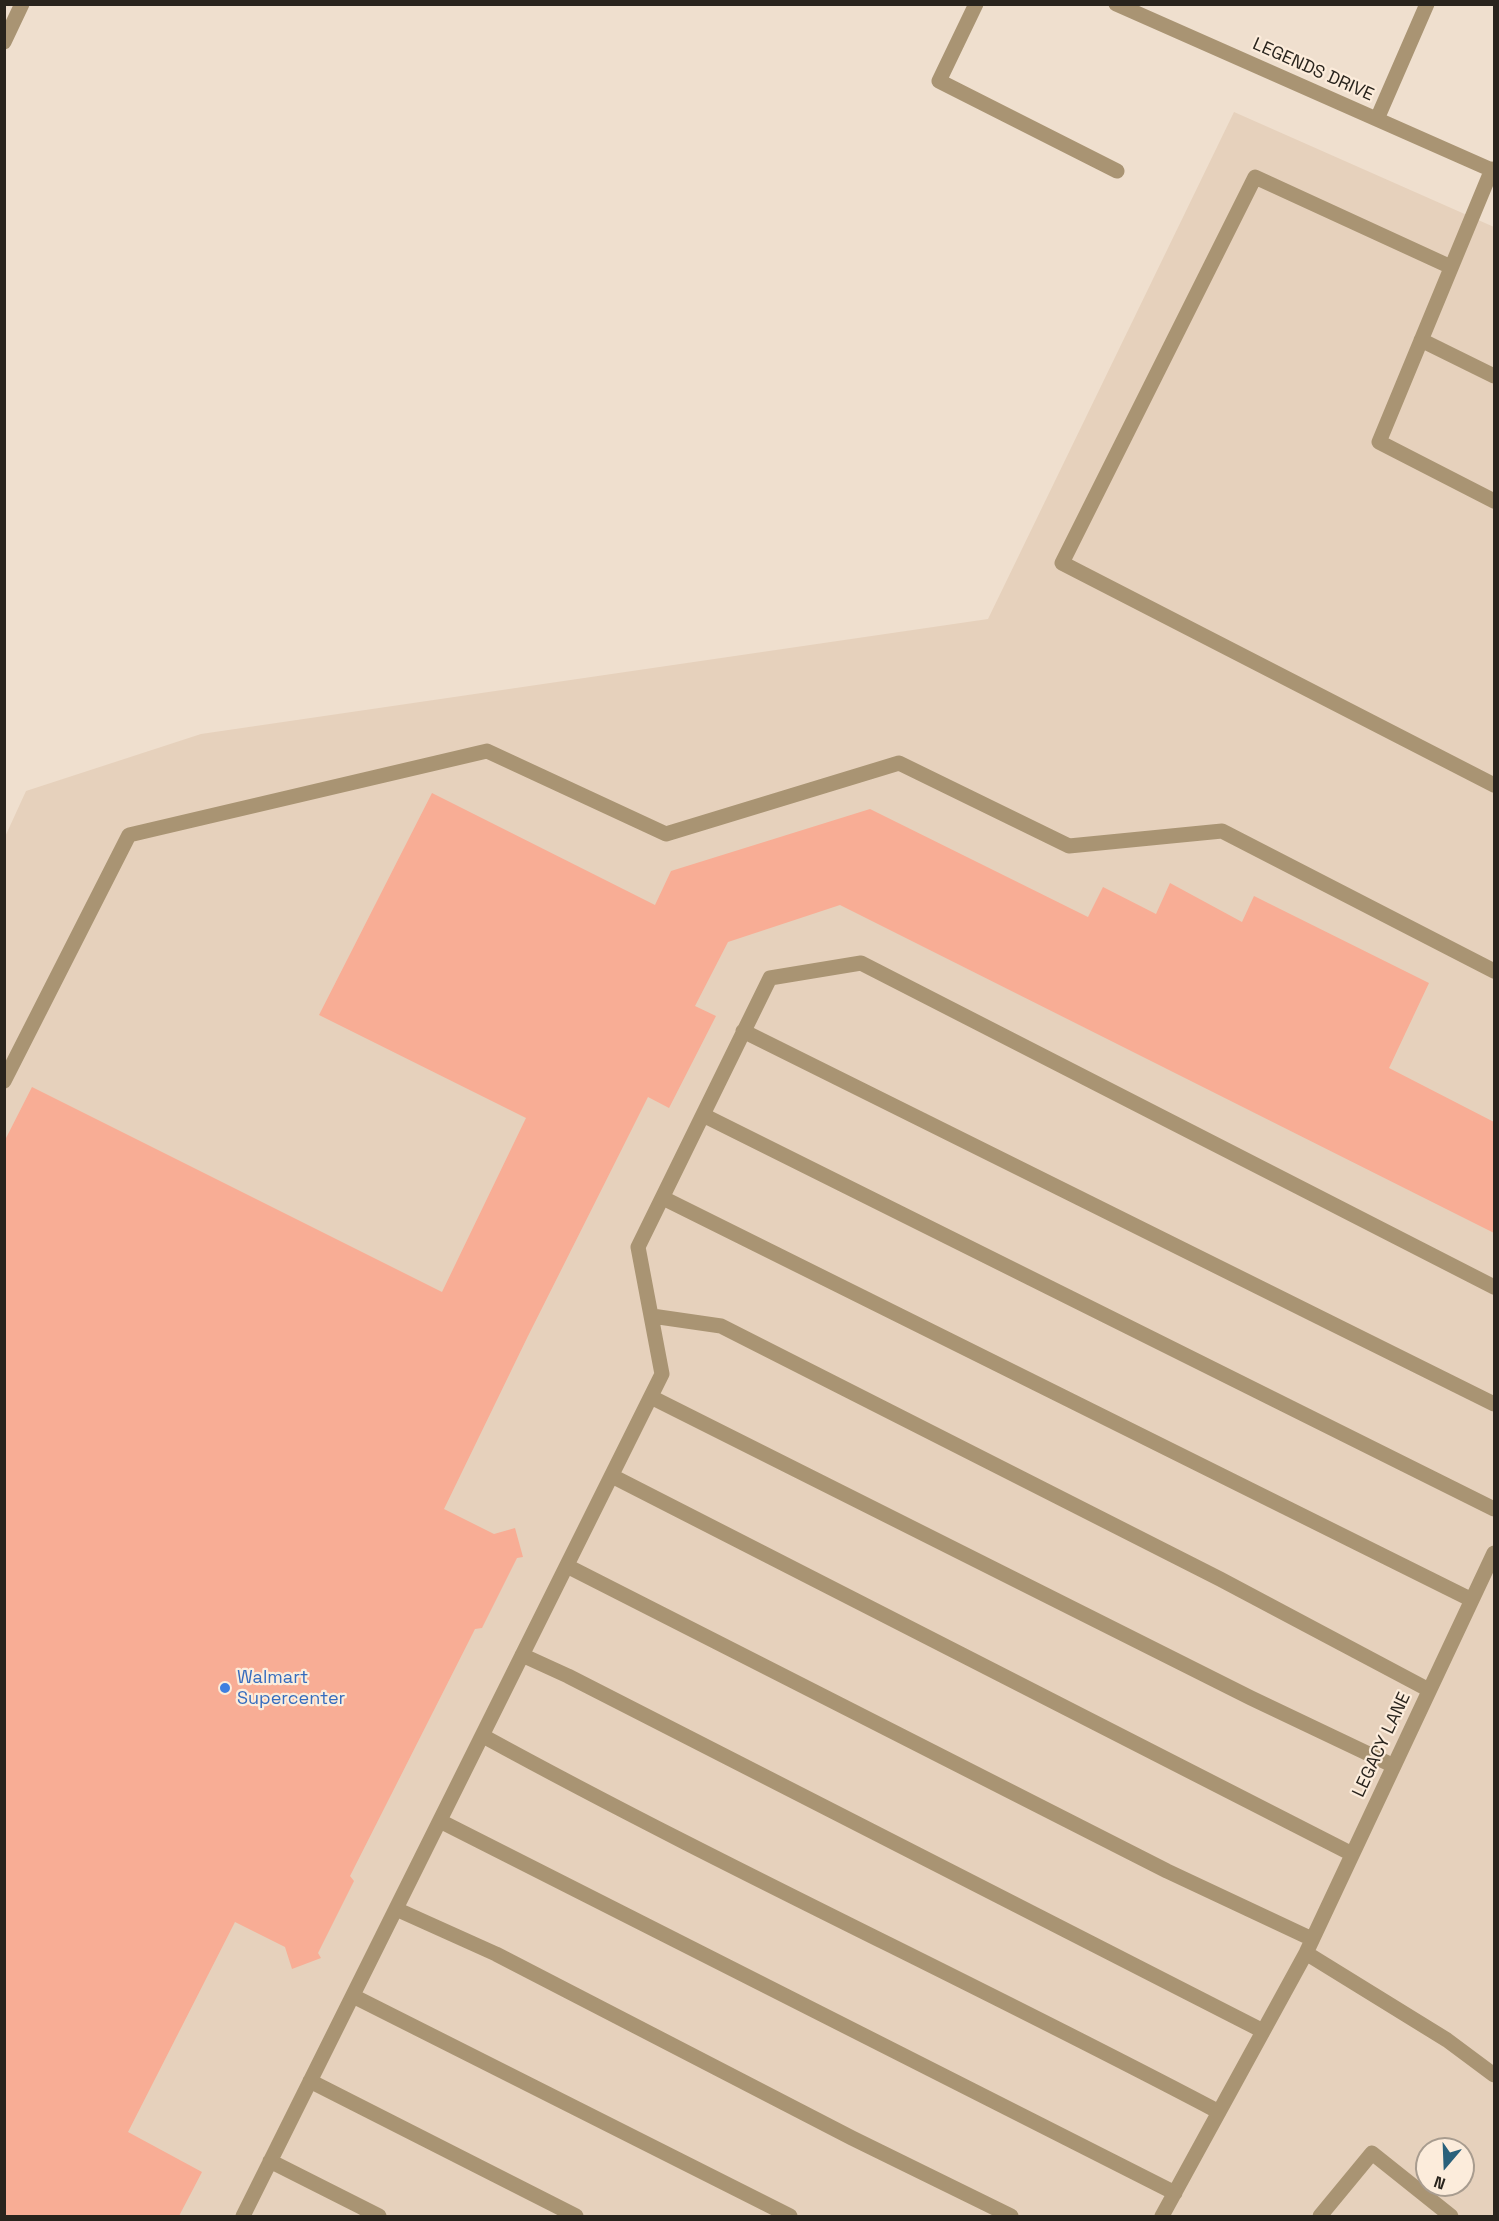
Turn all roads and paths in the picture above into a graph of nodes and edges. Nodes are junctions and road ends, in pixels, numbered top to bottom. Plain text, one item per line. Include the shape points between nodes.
1 (22, 4) edge
2 (976, 4) edge
3 (1116, 4) edge
4 (1427, 4) edge
5 (4, 42) edge
6 (1377, 119) junction
7 (1493, 170) edge
8 (1117, 171) dead end
9 (1451, 267) junction
10 (1422, 340) junction
11 (1494, 376) edge
12 (1494, 501) edge
13 (1494, 785) edge
14 (1494, 971) edge
15 (743, 1031) junction
16 (4, 1081) edge
17 (703, 1115) junction
18 (663, 1198) junction
19 (1494, 1287) edge
20 (652, 1316) junction
21 (651, 1397) junction
22 (1494, 1404) edge
23 (612, 1476) junction
24 (1494, 1509) edge
25 (1494, 1553) edge
26 (567, 1566) junction
27 (1473, 1600) junction
28 (522, 1655) junction
29 (1429, 1690) junction
30 (483, 1736) junction
31 (1394, 1766) junction
32 (440, 1821) junction
33 (1352, 1854) junction
34 (396, 1909) junction
35 (1309, 1946) junction
36 (353, 1996) junction
37 (1263, 2031) junction
38 (1494, 2075) edge
39 (310, 2081) junction
40 (1219, 2112) junction
41 (270, 2161) junction
42 (1175, 2193) junction
43 (1324, 2215) edge
44 (243, 2217) edge
45 (379, 2217) edge
46 (576, 2217) edge
47 (790, 2217) edge
48 (1011, 2217) edge
49 (1162, 2217) edge
50 (1452, 2217) edge

1 - 5 street
2 - 8 street via 939,81
3 - 6 street, LEGENDS DRIVE
4 - 6 street
6 - 7 street, LEGENDS DRIVE
7 - 9 street
9 - 10 street
9 - 13 street via 1255,177 1062,563
10 - 11 street
10 - 12 street via 1380,442
14 - 16 street via 1222,831 1069,846 899,763 666,834 487,751 129,836
15 - 17 street
15 - 19 street via 770,978 861,963
15 - 22 street
17 - 18 street
17 - 24 street
18 - 20 street via 638,1247
18 - 27 street
20 - 21 street via 662,1374
20 - 29 street via 721,1326 1220,1579
21 - 23 street
21 - 31 street
23 - 26 street
23 - 33 street
25 - 27 street, LEGACY LANE
26 - 28 street
26 - 35 street
27 - 29 street, LEGACY LANE
28 - 30 street
28 - 37 street
29 - 31 street, LEGACY LANE
30 - 32 street
30 - 40 street via 600,1800
31 - 33 street, LEGACY LANE
32 - 34 street
32 - 42 street
33 - 35 street, LEGACY LANE
34 - 36 street
34 - 48 street via 496,1954
35 - 37 street, LEGACY LANE
35 - 38 street
36 - 39 street
36 - 47 street
37 - 40 street, LEGACY LANE
39 - 41 street
39 - 46 street
40 - 42 street, LEGACY LANE
41 - 44 street
41 - 45 street
42 - 49 street, LEGACY LANE
43 - 50 street via 1372,2153

